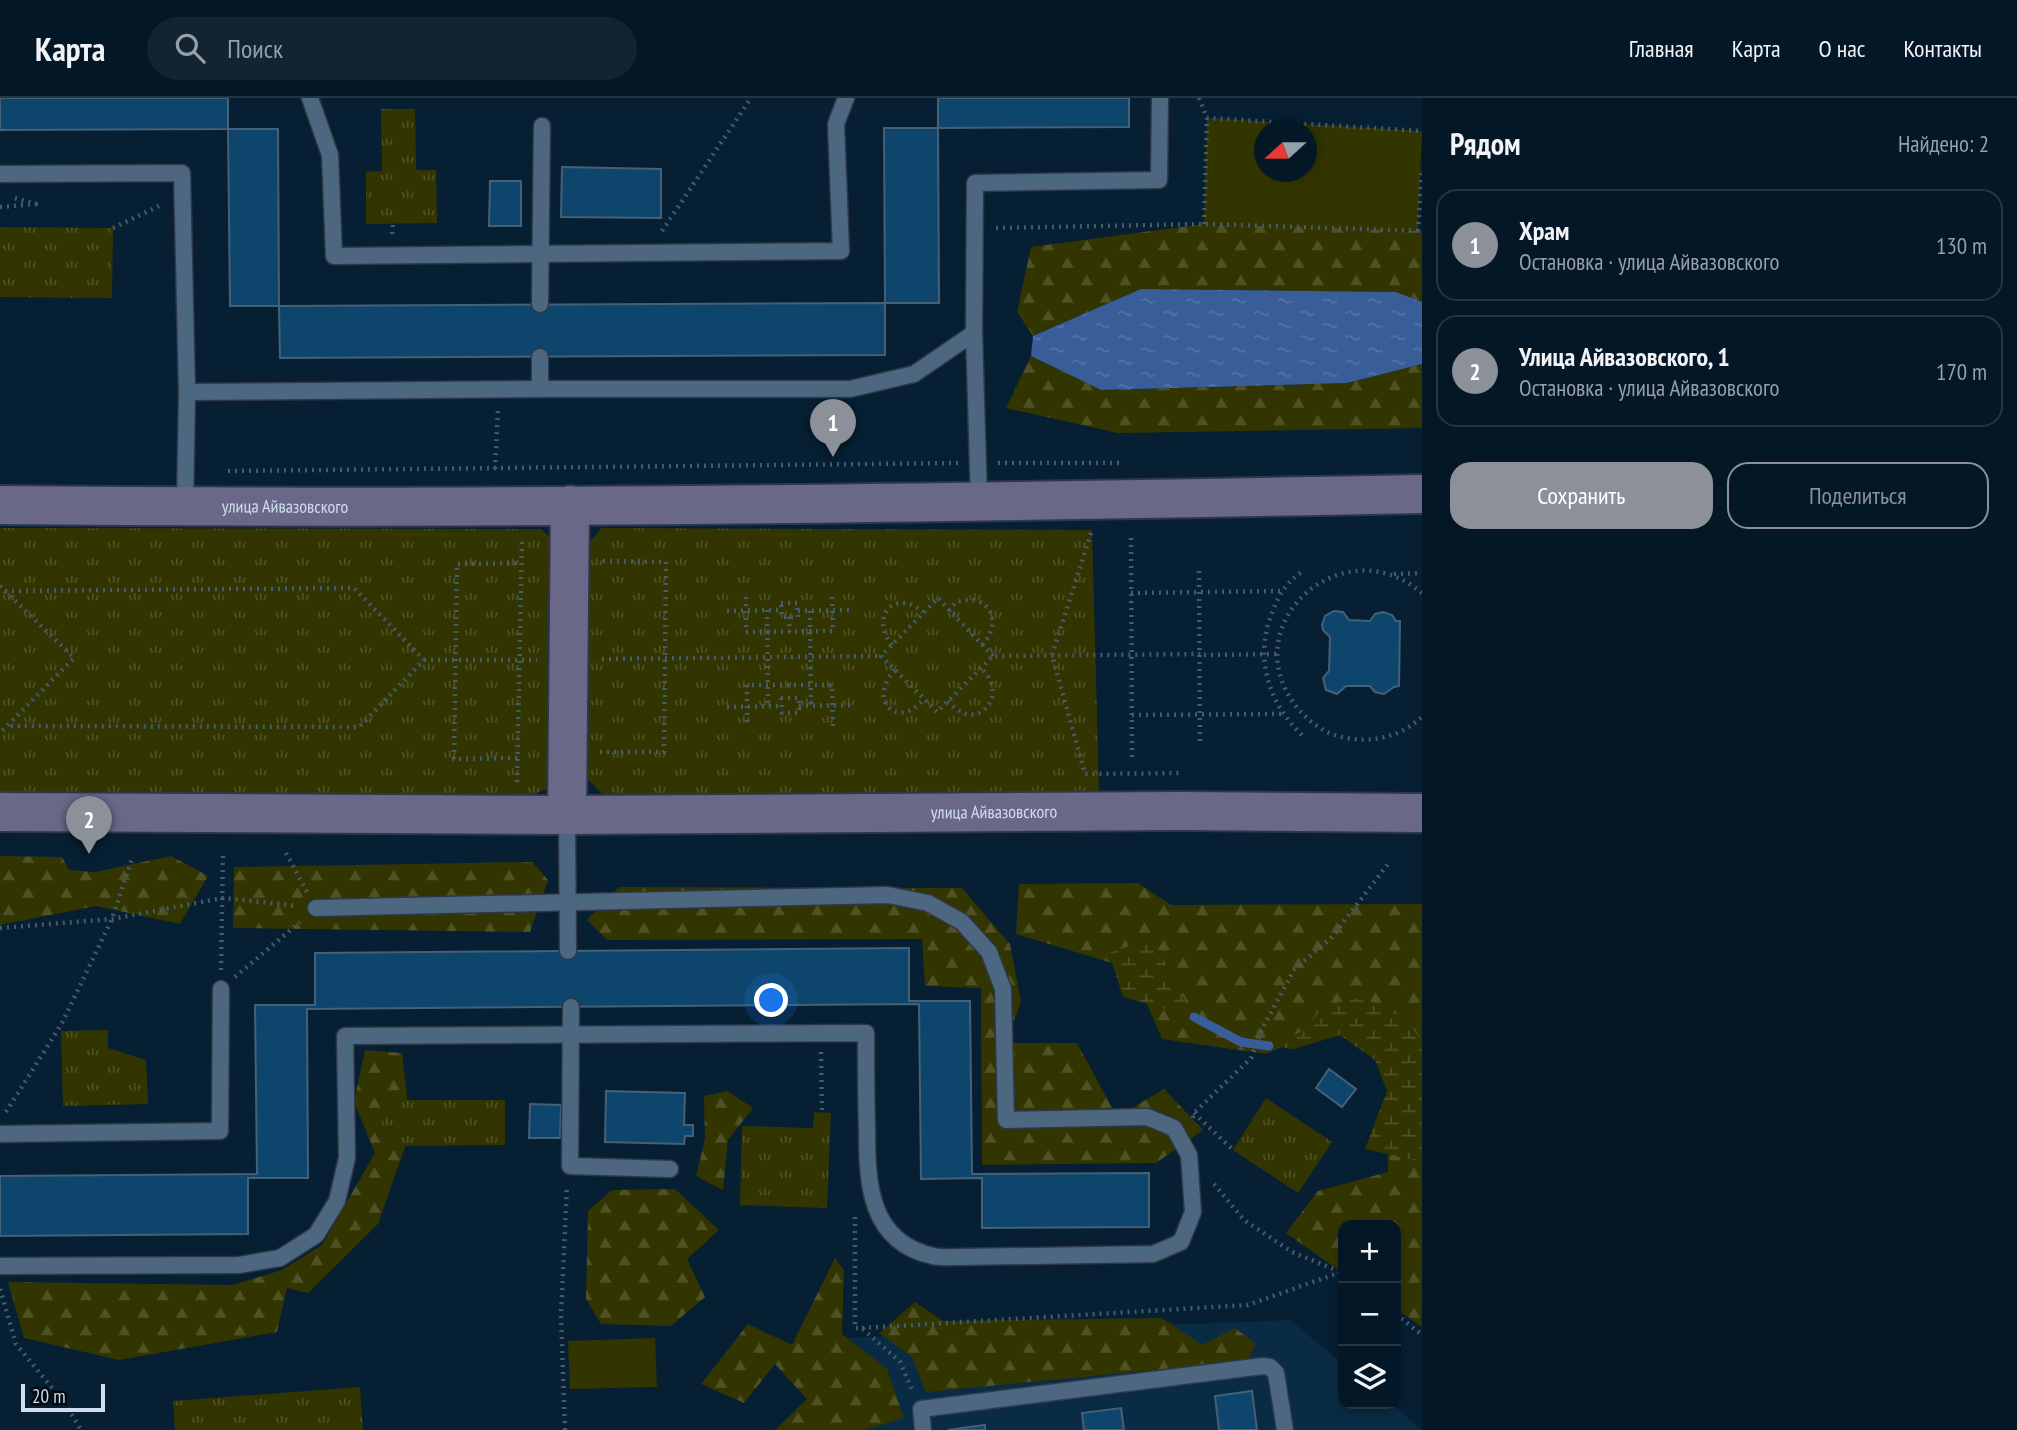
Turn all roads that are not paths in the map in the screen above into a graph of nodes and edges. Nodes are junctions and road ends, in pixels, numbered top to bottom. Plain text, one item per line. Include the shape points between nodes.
1 (310, 98) edge
2 (846, 98) edge
3 (1160, 98) edge
4 (542, 126) dead end
5 (0, 174) edge
6 (540, 255) junction
7 (540, 304) dead end
8 (974, 333) junction
9 (540, 356) dead end
10 (540, 388) junction
11 (187, 393) junction
12 (185, 489) junction
13 (1422, 494) edge
14 (979, 501) junction
15 (0, 505) edge
16 (570, 505) junction
17 (0, 811) edge
18 (1422, 813) edge
19 (566, 815) junction
20 (568, 902) junction
21 (316, 908) road end
22 (568, 951) dead end
23 (221, 989) road end
24 (570, 1007) dead end
25 (571, 1033) junction
26 (0, 1134) edge
27 (670, 1169) dead end
28 (0, 1266) edge
29 (923, 1430) edge
30 (1284, 1430) edge

1 - 6 lane via 330,155 334,256
2 - 6 lane via 836,124 841,251
3 - 8 lane via 1159,180 975,183
4 - 6 lane
5 - 11 lane via 182,173
6 - 7 lane
8 - 10 lane via 914,374 850,389
8 - 14 lane
9 - 10 lane
10 - 11 lane
11 - 12 lane
12 - 15 main road, улица Айвазовского
12 - 16 main road, улица Айвазовского
13 - 14 main road, улица Айвазовского
14 - 16 main road, улица Айвазовского
16 - 19 main road
17 - 19 main road, улица Айвазовского
18 - 19 main road, улица Айвазовского
19 - 20 lane
20 - 21 lane
20 - 22 lane
20 - 25 lane via 888,894 928,903 962,922 989,952 1003,989 1006,1120 1147,1117 1174,1128 1189,1155 1193,1212 1181,1242 1153,1254 933,1256 907,1246 886,1228 873,1205 867,1178 866,1033
23 - 26 lane via 220,1131
24 - 25 lane
25 - 27 lane via 570,1166
25 - 28 lane via 345,1036 347,1158 337,1201 316,1235 280,1258 239,1265
29 - 30 lane via 920,1409 1262,1366 1276,1373

